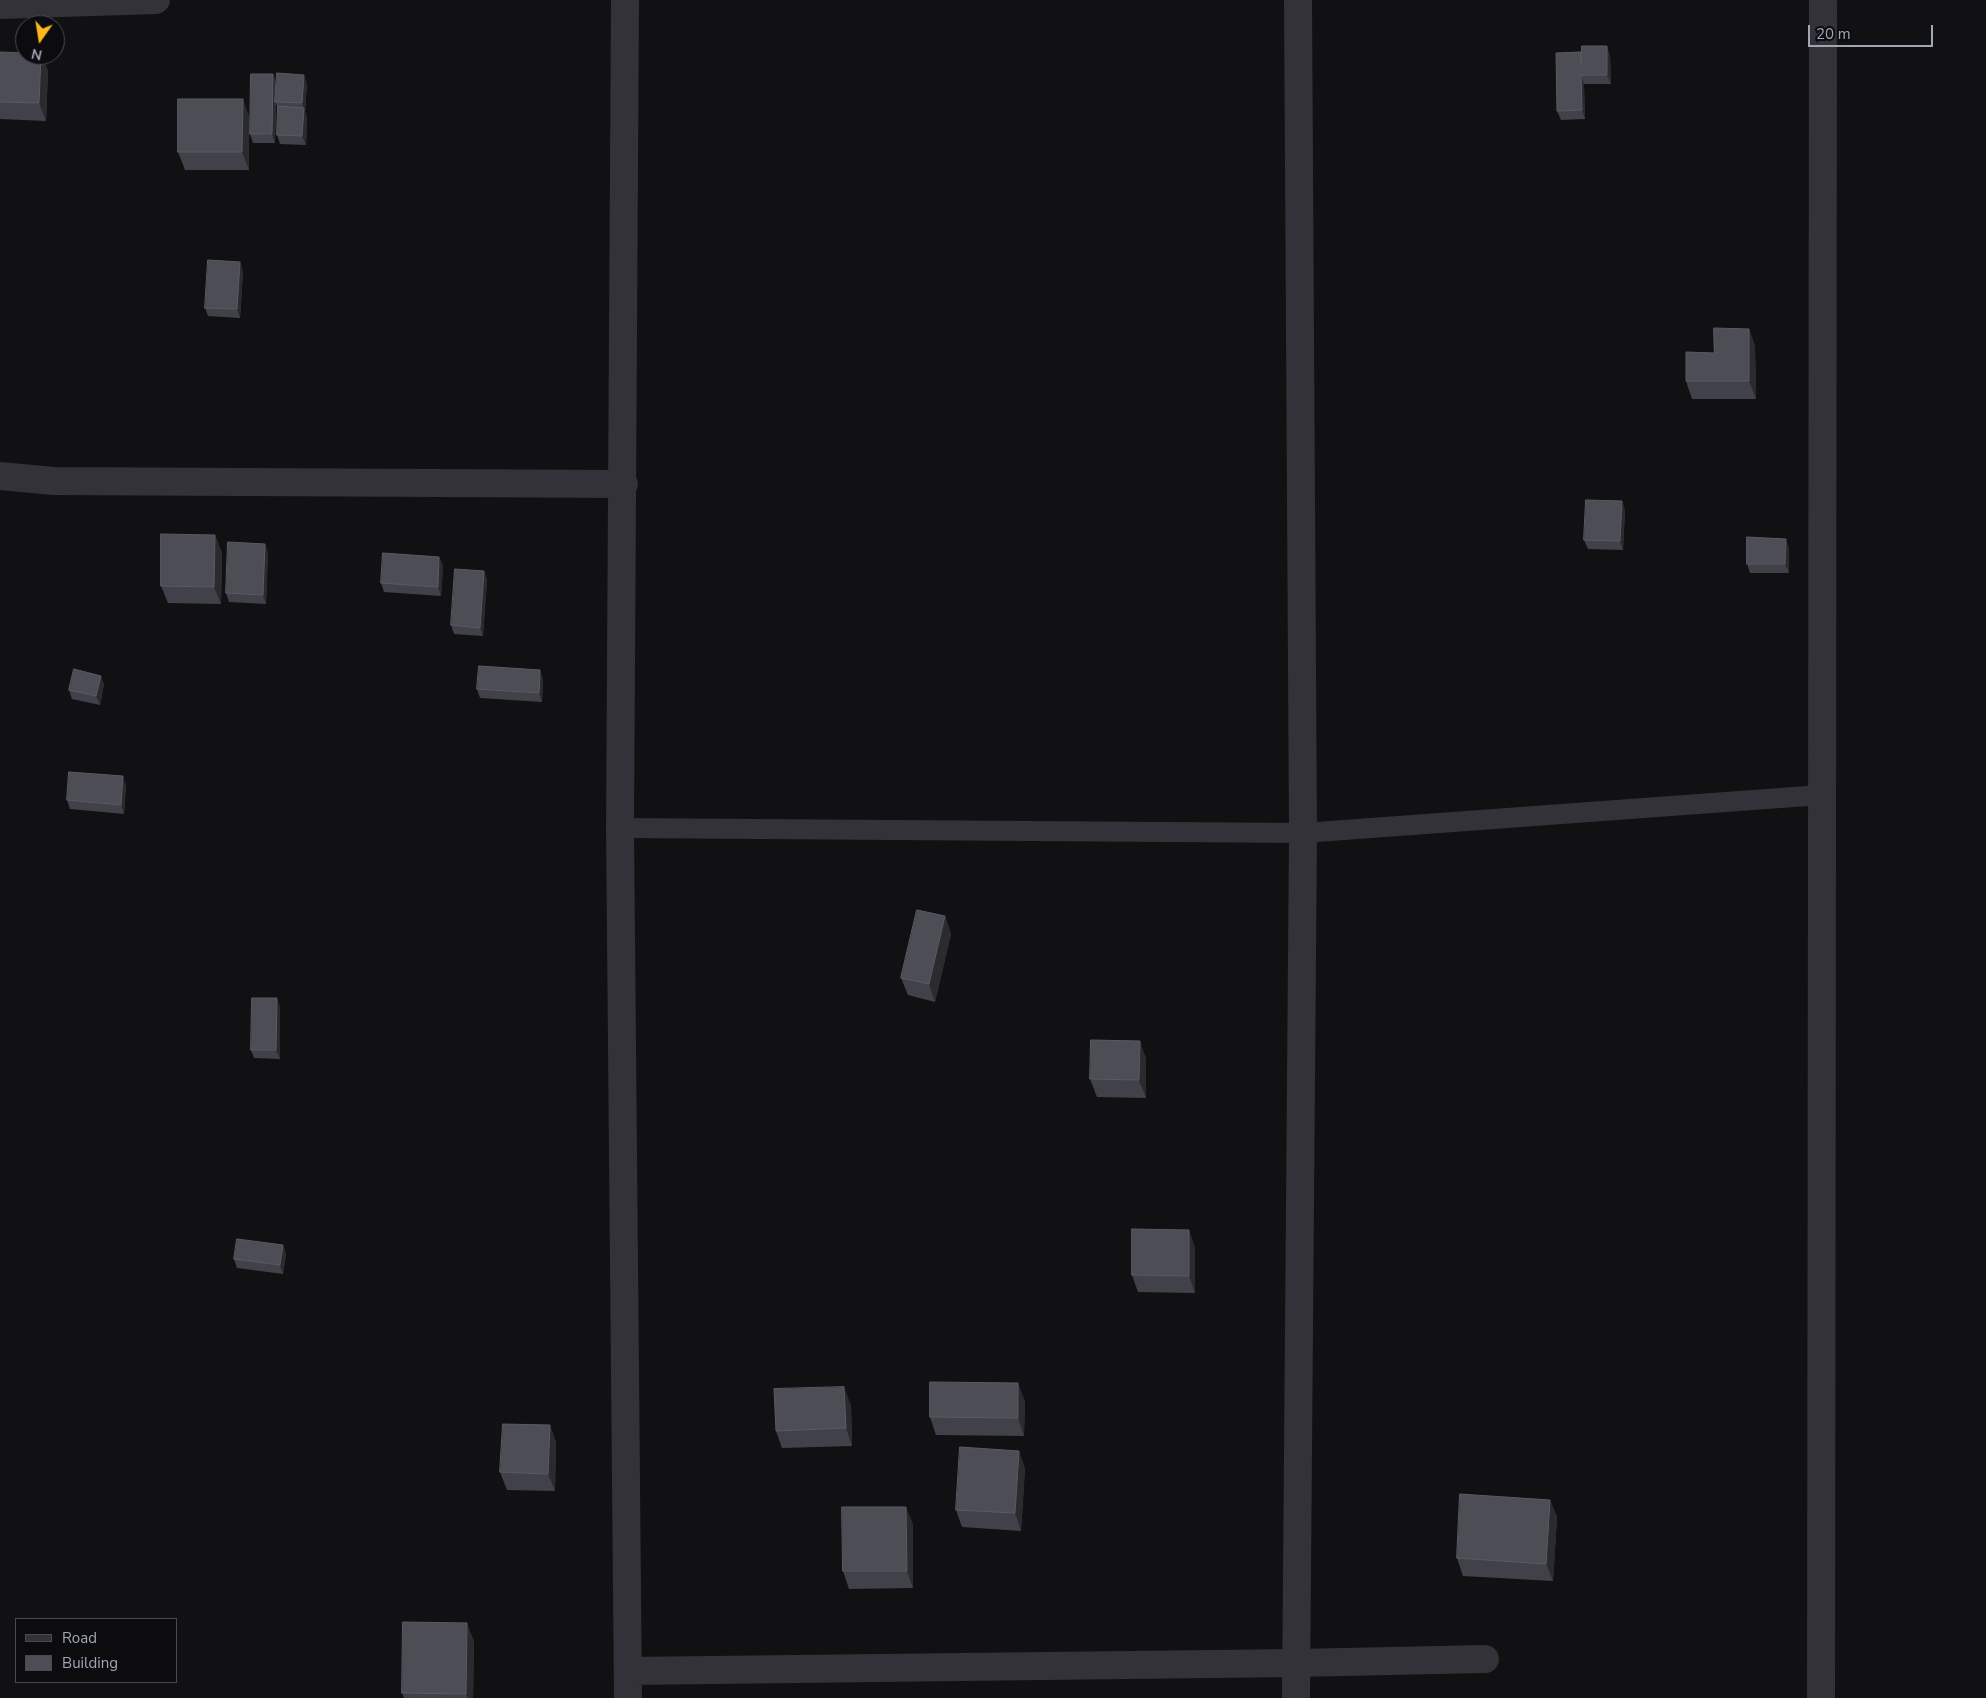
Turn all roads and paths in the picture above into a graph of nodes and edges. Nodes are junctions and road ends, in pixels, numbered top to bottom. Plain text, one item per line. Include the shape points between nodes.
1 (156, 0) edge
2 (625, 0) edge
3 (1298, 0) edge
4 (1823, 0) edge
5 (33, 2) edge
6 (0, 5) edge
7 (0, 476) edge
8 (624, 484) junction
9 (1821, 795) junction
10 (620, 828) junction
11 (1303, 833) junction
12 (1485, 1659) dead end
13 (1296, 1663) junction
14 (628, 1670) junction
15 (628, 1698) edge
16 (1296, 1698) edge
17 (1821, 1698) edge

1 - 5 street
2 - 8 street
3 - 11 street
4 - 9 street
5 - 6 street
7 - 8 street via 54,481
8 - 10 street
9 - 11 lane
9 - 17 street
10 - 11 lane
10 - 14 street
11 - 13 street
12 - 13 street
13 - 14 street
13 - 16 street
14 - 15 street

